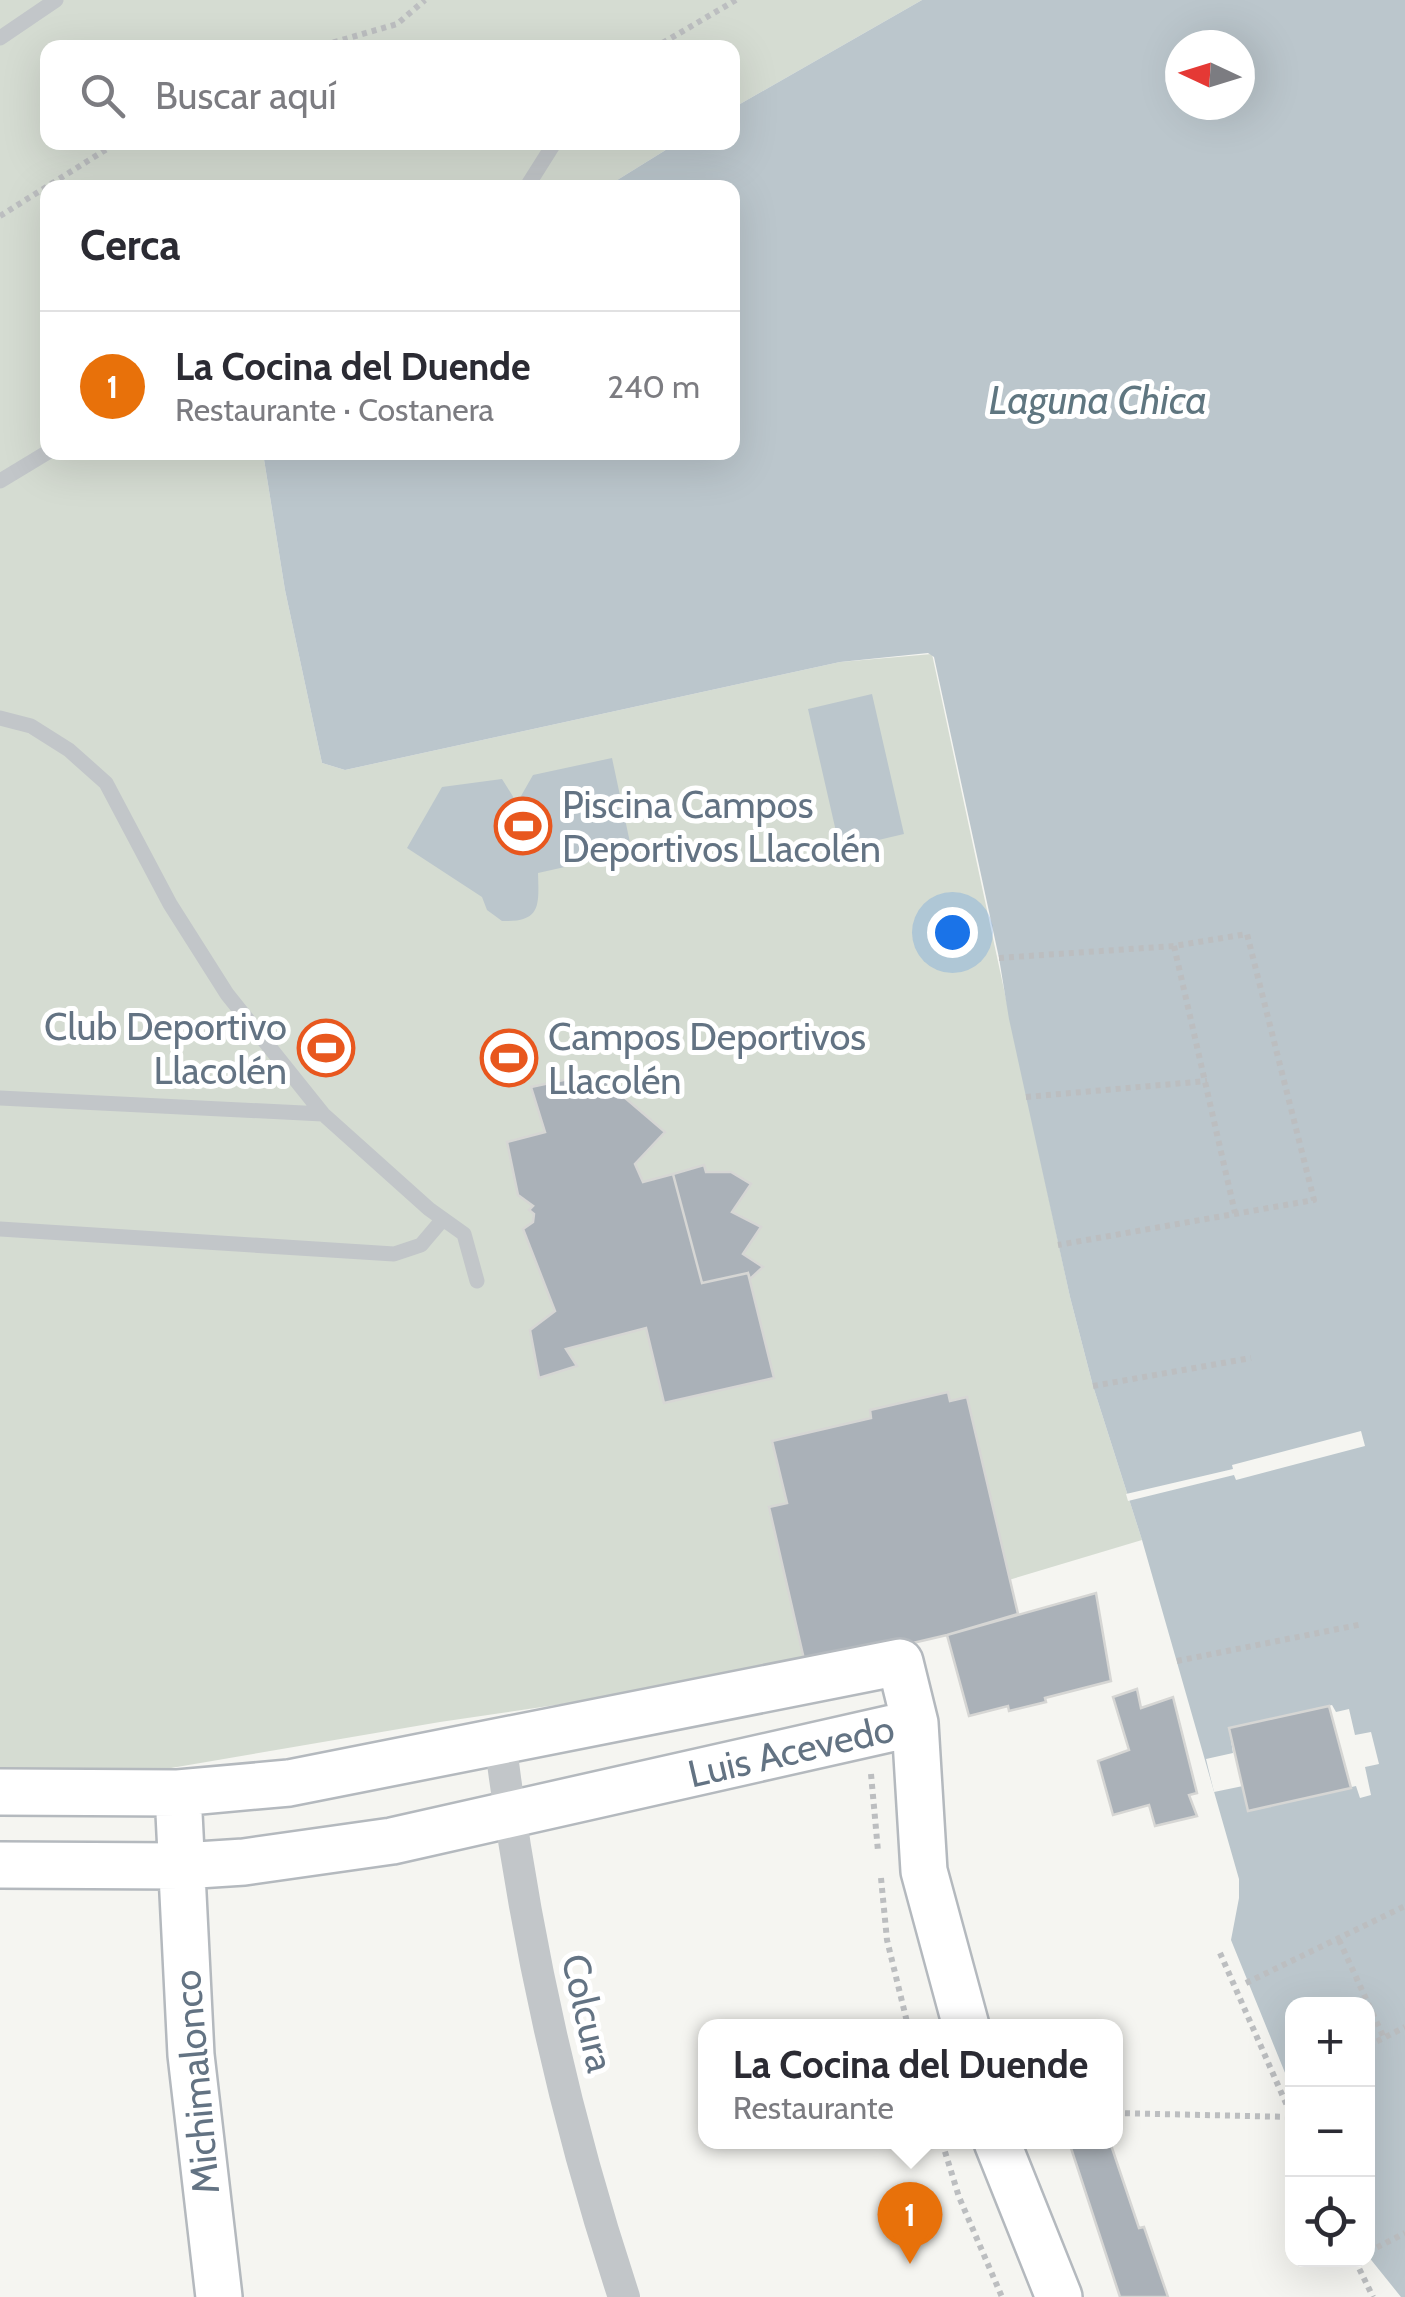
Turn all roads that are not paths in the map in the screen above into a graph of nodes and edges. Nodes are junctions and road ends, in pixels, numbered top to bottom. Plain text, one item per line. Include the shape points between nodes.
1 (56, 0) edge
2 (0, 38) edge
3 (551, 150) edge
4 (531, 180) edge
5 (40, 457) edge
6 (0, 481) edge
7 (0, 718) edge
8 (0, 1098) edge
9 (324, 1114) junction
10 (443, 1218) junction
11 (0, 1229) edge
12 (477, 1281) dead end
13 (915, 1723) junction
14 (500, 1740) junction
15 (0, 1792) edge
16 (178, 1793) junction
17 (511, 1815) junction
18 (0, 1864) edge
19 (182, 1866) junction
20 (964, 2019) edge
21 (1000, 2149) edge
22 (219, 2297) edge
23 (624, 2297) edge
24 (1059, 2297) edge

1 - 2 lane
3 - 4 lane
5 - 6 lane
7 - 9 lane via 32,726 106,783 227,994
8 - 9 lane
9 - 10 lane
10 - 11 lane via 420,1246 394,1254
10 - 12 lane via 464,1234
13 - 14 street, Luis Acevedo via 900,1662
13 - 17 street, Luis Acevedo
13 - 20 street via 924,1871
14 - 16 street, Luis Acevedo via 290,1783
14 - 17 street, Colcura
15 - 16 street, Luis Acevedo
16 - 19 street, Michimalonco
17 - 19 street, Luis Acevedo via 314,1854
17 - 23 street, Colcura via 554,2050
18 - 19 street, Luis Acevedo
19 - 22 street, Michimalonco via 191,2055
21 - 24 street

